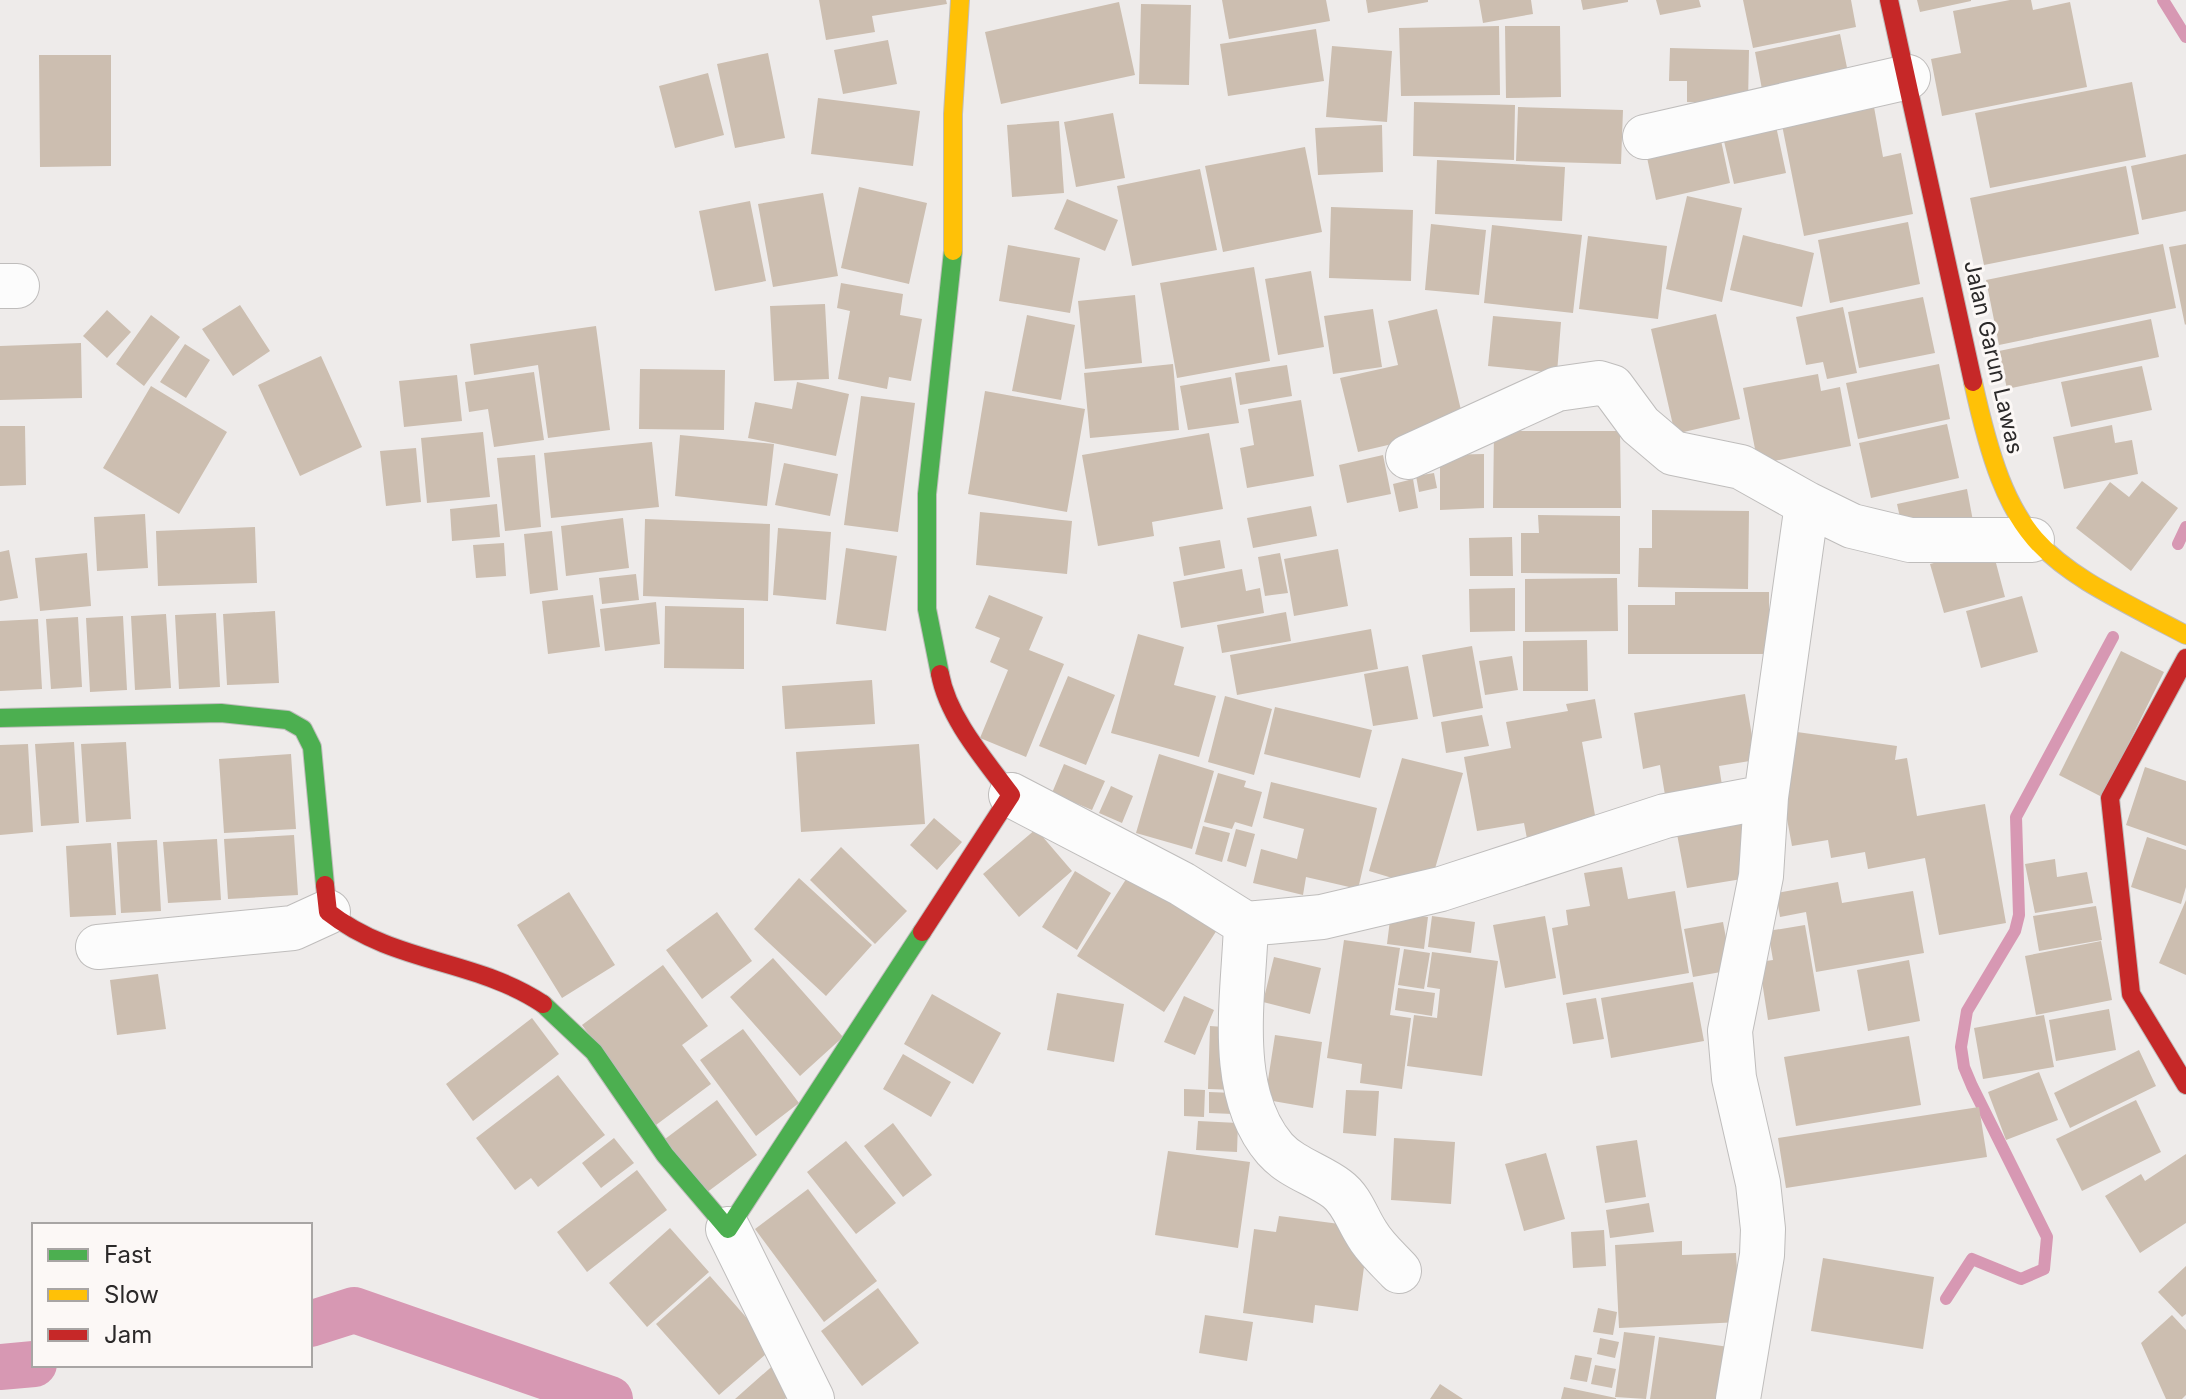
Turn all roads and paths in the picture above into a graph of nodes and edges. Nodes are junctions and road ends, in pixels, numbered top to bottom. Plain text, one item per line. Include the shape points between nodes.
1 (960, 0) edge
2 (1889, 0) edge
3 (1908, 77) junction
4 (1645, 137) dead end
5 (1408, 457) dead end
6 (1807, 504) junction
7 (2032, 540) junction
8 (2186, 635) edge
9 (2186, 658) edge
10 (0, 718) edge
11 (1011, 795) junction
12 (1766, 797) junction
13 (328, 912) junction
14 (1246, 924) junction
15 (98, 947) dead end
16 (2186, 1085) edge
17 (728, 1229) junction
18 (1399, 1271) dead end
19 (812, 1399) edge
20 (1738, 1399) edge

1 - 11 street via 953,114 954,245 927,494 927,609 942,686 973,743
2 - 3 street, Jalan Garun Lawas
3 - 4 street
3 - 7 street, Jalan Garun Lawas via 1987,446 2010,508
5 - 6 street via 1557,389 1599,383 1612,387 1646,431 1673,453 1741,467
6 - 7 street via 1852,526 1910,540
6 - 12 street
7 - 8 street, Jalan Garun Lawas via 2081,577
9 - 16 street via 2110,798 2131,994
10 - 13 street via 221,713 287,720 303,729 312,747
11 - 14 street via 1182,884
11 - 17 street
12 - 14 street via 1665,816 1441,889 1322,917
12 - 20 street via 1759,887 1730,1031 1763,1229
13 - 15 street via 293,928
13 - 17 street via 369,939 506,982 542,1002 593,1048 667,1157
14 - 18 street via 1243,1067 1257,1124 1277,1151 1338,1189 1367,1236
17 - 19 street

